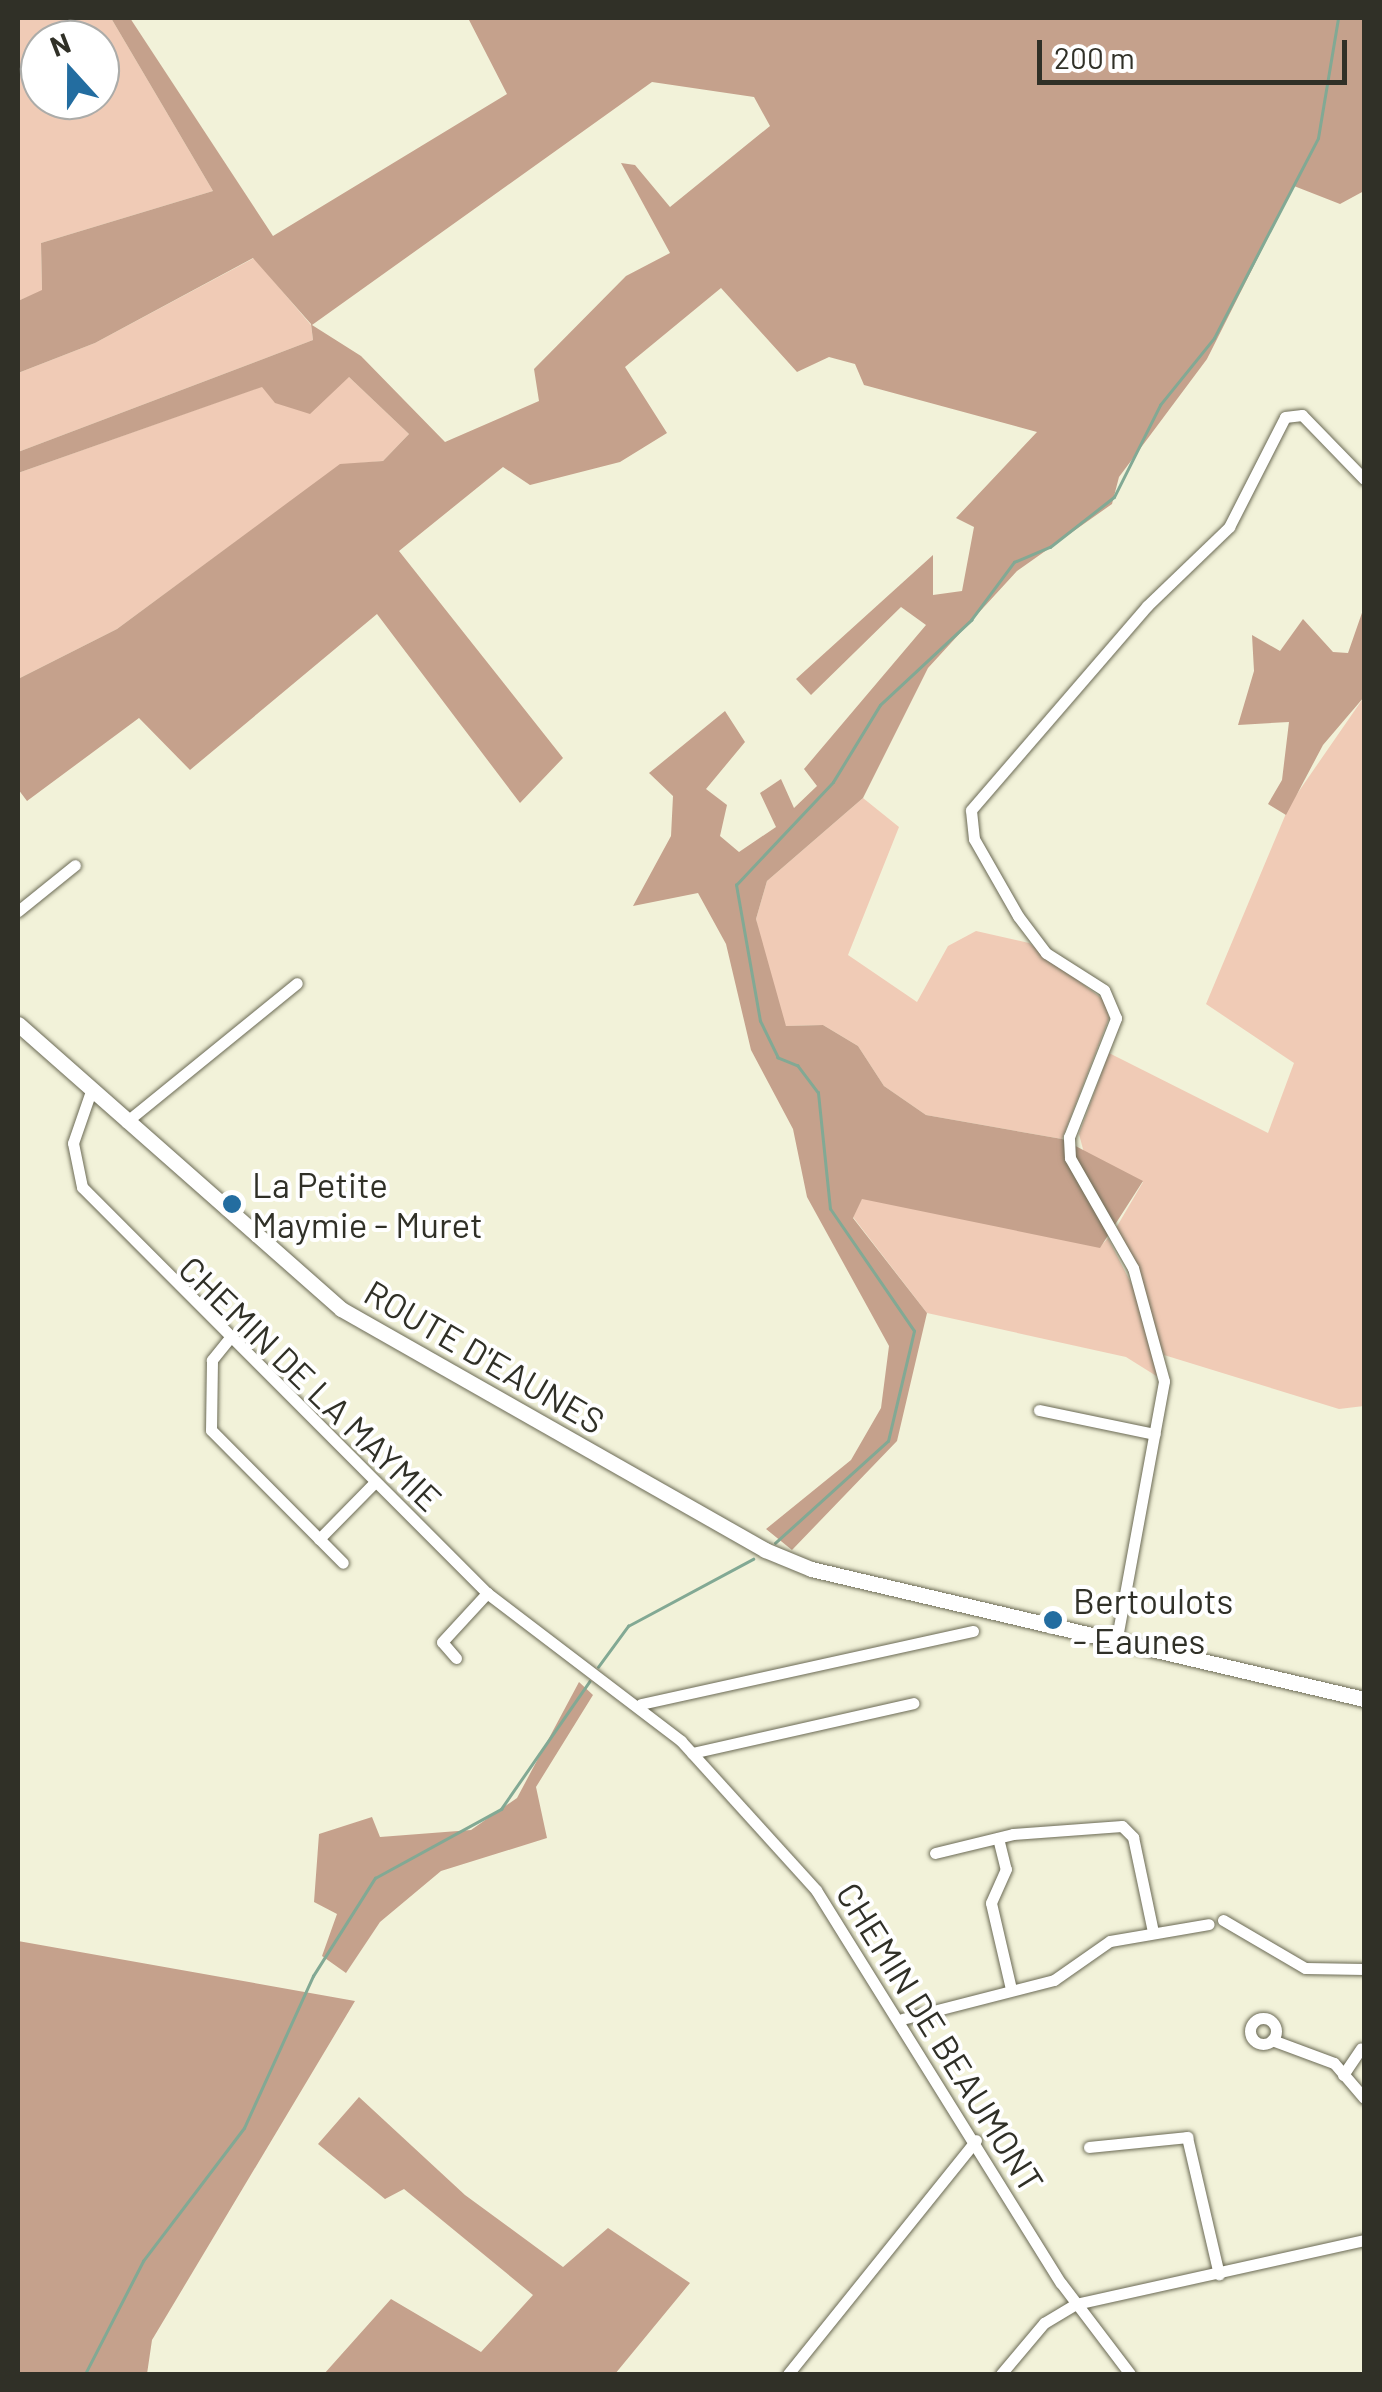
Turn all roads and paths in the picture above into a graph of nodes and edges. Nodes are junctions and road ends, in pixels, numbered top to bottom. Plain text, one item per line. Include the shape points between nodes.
1 (1364, 479) edge
2 (75, 865) dead end
3 (18, 911) edge
4 (297, 983) dead end
5 (18, 1024) edge
6 (91, 1091) junction
7 (126, 1122) junction
8 (228, 1340) junction
9 (1039, 1410) dead end
10 (1154, 1434) junction
11 (374, 1483) junction
12 (319, 1539) junction
13 (344, 1563) dead end
14 (487, 1593) junction
15 (974, 1631) dead end
16 (1116, 1643) junction
17 (456, 1658) dead end
18 (589, 1674) joint
19 (1364, 1699) edge
20 (641, 1704) junction
21 (913, 1704) dead end
22 (692, 1753) junction
23 (998, 1838) junction
24 (935, 1853) dead end
25 (1223, 1920) dead end
26 (1210, 1924) dead end
27 (1153, 1932) junction
28 (1364, 1969) edge
29 (1011, 1989) junction
30 (902, 2019) junction
31 (1272, 2040) dead end
32 (1362, 2048) dead end
33 (1343, 2075) junction
34 (1364, 2098) edge
35 (976, 2140) junction
36 (1089, 2147) dead end
37 (1364, 2240) edge
38 (1220, 2274) junction
39 (1076, 2304) junction
40 (788, 2374) edge
41 (1001, 2374) edge
42 (1130, 2374) edge

1 - 10 street via 1302,415 1285,417 1238,516 971,810 974,839 1018,916 1046,952 1104,990 1113,1006 1070,1158 1142,1291 1164,1381
2 - 3 street
4 - 7 street
5 - 6 main road, ROUTE D'EAUNES
6 - 7 main road, ROUTE D'EAUNES
6 - 8 street, CHEMIN DE LA MAYMIE via 72,1142 82,1187
7 - 16 main road, ROUTE D'EAUNES via 342,1310 765,1550
8 - 11 street, CHEMIN DE LA MAYMIE
8 - 12 street via 212,1360 214,1435
9 - 10 street
10 - 16 street
11 - 12 street
11 - 14 street, CHEMIN DE LA MAYMIE
12 - 13 street
14 - 17 street via 442,1642
14 - 18 street, CHEMIN DE LA MAYMIE
15 - 20 street
16 - 19 main road, ROUTE D'EAUNES
18 - 20 street, CHEMIN DE BEAUMONT
20 - 22 street, CHEMIN DE BEAUMONT
21 - 22 street
22 - 30 street, CHEMIN DE BEAUMONT via 816,1890
23 - 24 street
23 - 27 street via 1129,1830
23 - 29 street via 1005,1872 991,1903
25 - 28 street via 1305,1968
26 - 27 street
27 - 29 street via 1098,1946 1061,1978
29 - 30 street
30 - 35 street, CHEMIN DE BEAUMONT
31 - 33 street
32 - 33 street
33 - 34 street
35 - 39 street, CHEMIN DE BEAUMONT
35 - 40 street
36 - 38 street via 1187,2137
37 - 38 street
38 - 39 street
39 - 41 street via 1044,2323
39 - 42 street, CHEMIN DE BEAUMONT

